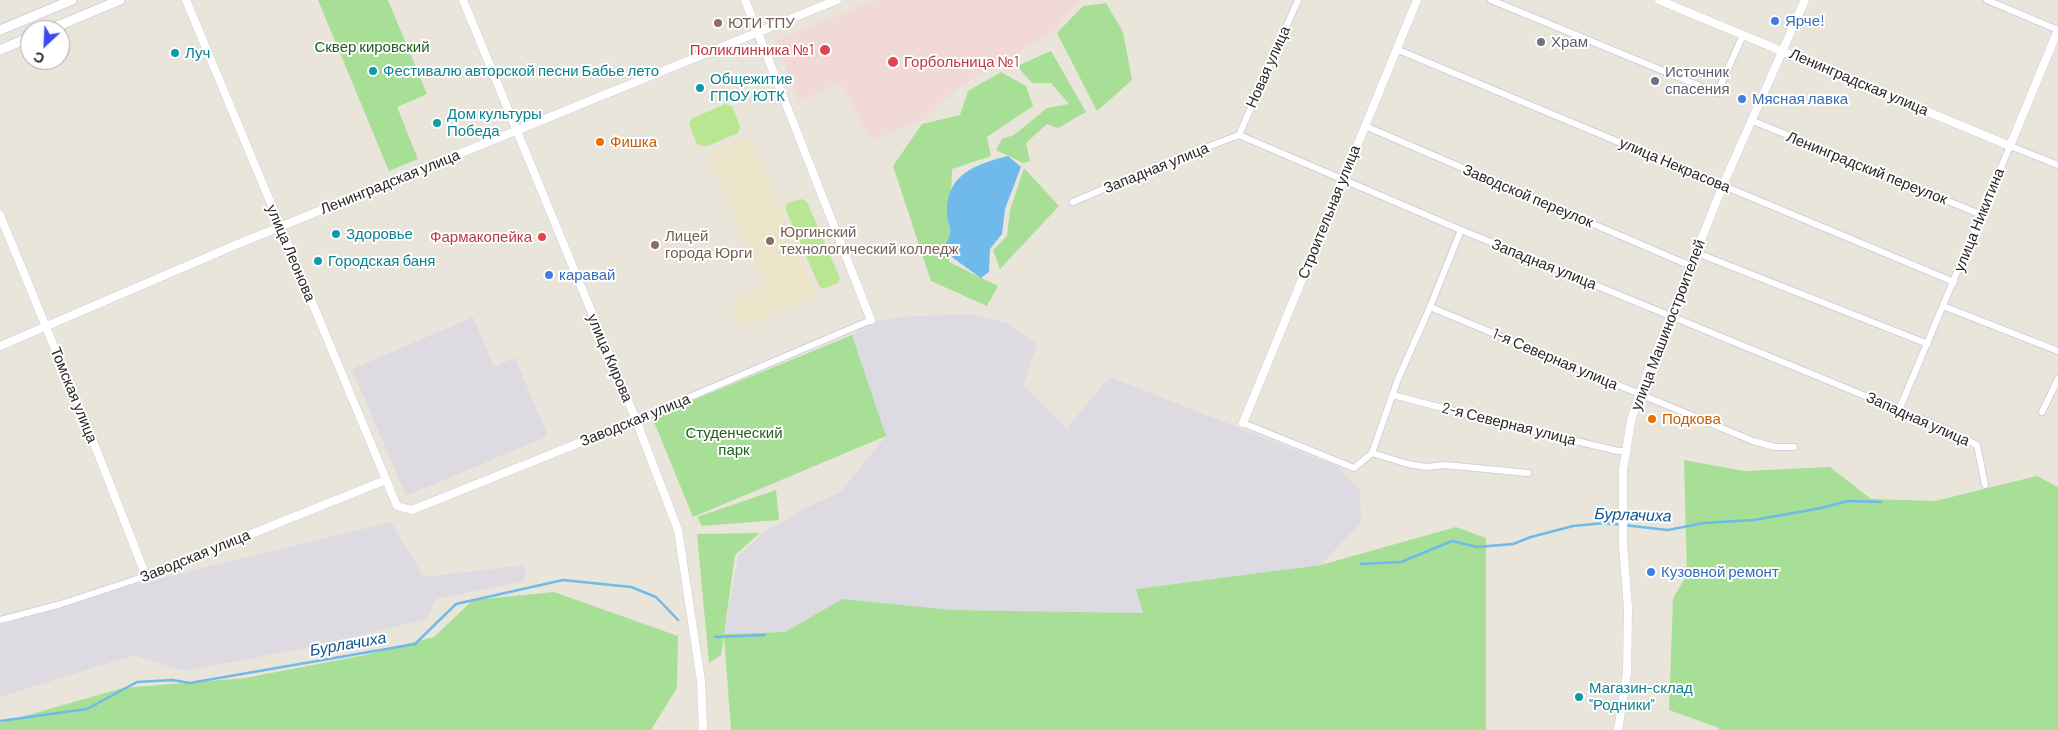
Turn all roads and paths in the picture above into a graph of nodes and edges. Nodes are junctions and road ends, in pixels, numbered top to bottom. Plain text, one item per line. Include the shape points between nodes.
1 (72, 0) edge
2 (120, 0) edge
3 (186, 0) edge
4 (463, 0) edge
5 (745, 0) edge
6 (837, 0) edge
7 (1298, 0) edge
8 (1417, 0) edge
9 (1491, 0) edge
10 (1659, 0) edge
11 (1805, 0) edge
12 (1987, 0) edge
13 (70, 21) edge
14 (0, 30) edge
15 (2058, 30) edge
16 (757, 33) junction
17 (1744, 34) junction
18 (20, 41) edge
19 (1396, 49) junction
20 (0, 50) edge
21 (1783, 50) junction
22 (1753, 121) junction
23 (1365, 126) junction
24 (516, 131) junction
25 (1239, 135) junction
26 (2010, 146) junction
27 (2058, 165) edge
28 (1342, 179) junction
29 (1723, 185) junction
30 (1073, 202) dead end
31 (0, 215) edge
32 (1982, 215) junction
33 (281, 227) junction
34 (1461, 230) junction
35 (1697, 253) junction
36 (1691, 266) junction
37 (1954, 282) junction
38 (1943, 306) junction
39 (1430, 307) junction
40 (1670, 317) junction
41 (871, 320) joint
42 (46, 327) junction
43 (1928, 344) junction
44 (0, 346) edge
45 (2058, 351) edge
46 (2058, 379) edge
47 (1394, 395) junction
48 (1639, 395) junction
49 (1899, 410) junction
50 (2042, 412) dead end
51 (636, 420) junction
52 (1243, 423) joint
53 (1794, 447) dead end
54 (1624, 451) junction
55 (1372, 453) junction
56 (1528, 473) dead end
57 (386, 480) junction
58 (1985, 485) dead end
59 (397, 506) joint
60 (146, 576) junction
61 (0, 620) edge
62 (703, 730) edge
63 (1618, 730) edge

1 - 14 main road
2 - 13 main road
3 - 33 street, улица Леонова
4 - 24 street, улица Кирова
5 - 16 street
6 - 16 street, Ленинградская улица
7 - 25 street, Новая улица
8 - 19 street, Строительная улица
9 - 17 street via 1718,93
10 - 17 street, Ленинградская улица
11 - 21 street, улица Машиностроителей
12 - 15 street
15 - 26 street, улица Никитина
16 - 24 street, Ленинградская улица
16 - 41 street
17 - 21 street, Ленинградская улица
18 - 20 main road
19 - 23 street, Строительная улица
19 - 29 street, улица Некрасова
21 - 22 street, улица Машиностроителей
21 - 26 street, Ленинградская улица
22 - 29 street, улица Машиностроителей
22 - 32 street, Ленинградский переулок
23 - 28 street, Строительная улица
23 - 36 street, Заводской переулок
24 - 33 street, Ленинградская улица
24 - 51 street, улица Кирова
25 - 28 street, Западная улица
25 - 30 street, Западная улица
26 - 27 street, Ленинградская улица
26 - 32 street, улица Никитина
28 - 34 street, Западная улица
28 - 52 street, Строительная улица
29 - 35 street, улица Машиностроителей
29 - 37 street, улица Некрасова
31 - 42 street, Томская улица
32 - 37 street, улица Никитина
33 - 42 street, Ленинградская улица
33 - 57 street, улица Леонова
34 - 39 street
34 - 40 street, Западная улица
35 - 36 street, улица Машиностроителей
35 - 43 street
36 - 40 street, улица Машиностроителей
37 - 38 street, улица Никитина
38 - 43 street, улица Никитина
38 - 45 street
39 - 47 street
39 - 48 street, 1-я Северная улица
40 - 48 street, улица Машиностроителей
40 - 49 street, Западная улица
41 - 51 street, Заводская улица
42 - 44 street, Ленинградская улица
42 - 60 street, Томская улица
43 - 49 street, улица Никитина
46 - 50 street
47 - 54 street, 2-я Северная улица via 1492,422
47 - 55 street
48 - 53 street, 1-я Северная улица via 1753,441 1775,447
48 - 54 street, улица Машиностроителей
49 - 58 street, Западная улица via 1977,445
51 - 59 street, Заводская улица via 412,510
51 - 62 street, улица Кирова via 680,538 701,681
52 - 55 street via 1354,468
54 - 63 street, улица Машиностроителей via 1627,673
55 - 56 street via 1426,467 1445,465
57 - 59 street, улица Леонова
57 - 60 street, Заводская улица
60 - 61 street, Заводская улица

